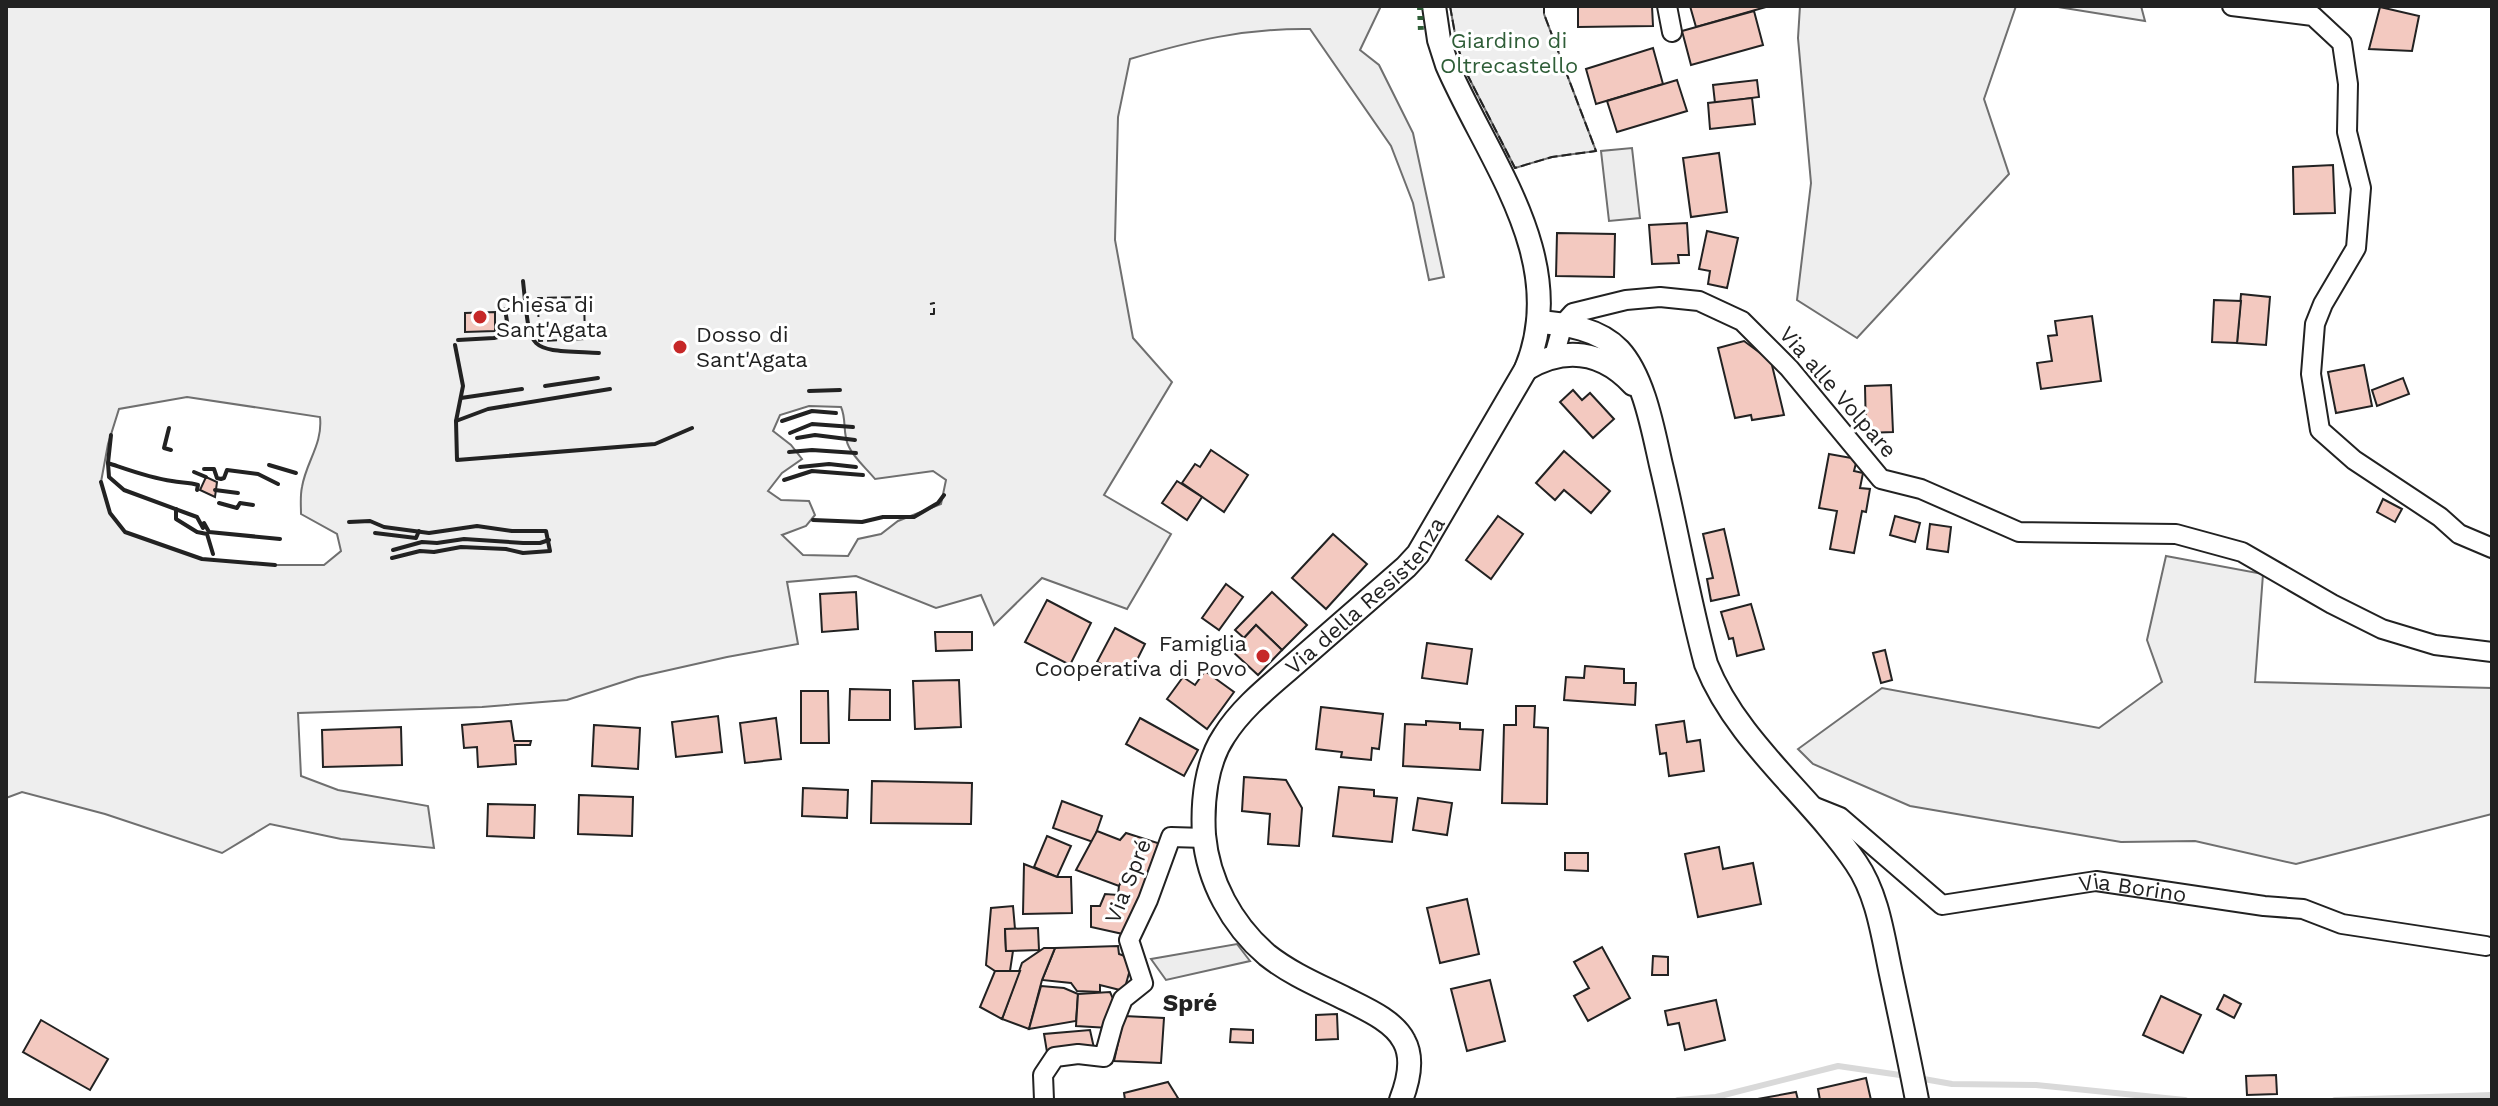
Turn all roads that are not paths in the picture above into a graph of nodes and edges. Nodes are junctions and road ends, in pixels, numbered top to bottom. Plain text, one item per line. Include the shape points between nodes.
1 (1434, 6) edge
2 (1667, 6) edge
3 (2232, 6) edge
4 (1672, 32) dead end
5 (1539, 322) junction
6 (1563, 324) junction
7 (1554, 356) junction
8 (1526, 369) junction
9 (1642, 393) junction
10 (2492, 548) edge
11 (2492, 652) edge
12 (1810, 805) junction
13 (1205, 838) junction
14 (2486, 946) dead end
15 (1916, 1095) edge
16 (1044, 1100) edge
17 (1401, 1100) edge

1 - 5 street, Via della Resistenza via 1447,65 1526,230 1538,276
2 - 4 street
3 - 10 street via 2313,16 2342,43 2347,132 2361,188 2356,248 2315,324 2311,374 2320,430 2459,534
5 - 6 street, Via Borino
5 - 8 street, Via della Resistenza
6 - 7 street
6 - 9 street, Via Borino via 1590,332 1619,350
6 - 11 street, Via alle Volpare via 1573,313 1626,300 1699,301 1742,321 1789,368 1881,479 1921,489 2019,532 2176,534 2242,552 2382,629 2435,645
7 - 8 street
7 - 9 street via 1595,358 1622,372
8 - 13 street, Via della Resistenza via 1418,554 1209,746
9 - 12 street, Via Borino via 1713,682 1737,721
12 - 14 street, Via Borino via 1840,817 1942,905 2096,881 2303,909 2342,924
12 - 15 street, Via Borino via 1858,866 1871,894
13 - 16 street, Via Spré via 1171,837 1129,940 1143,983 1123,999 1104,1057 1055,1057 1043,1075
13 - 17 street, Via della Resistenza via 1217,889 1266,954 1367,1010 1404,1041 1408,1075

